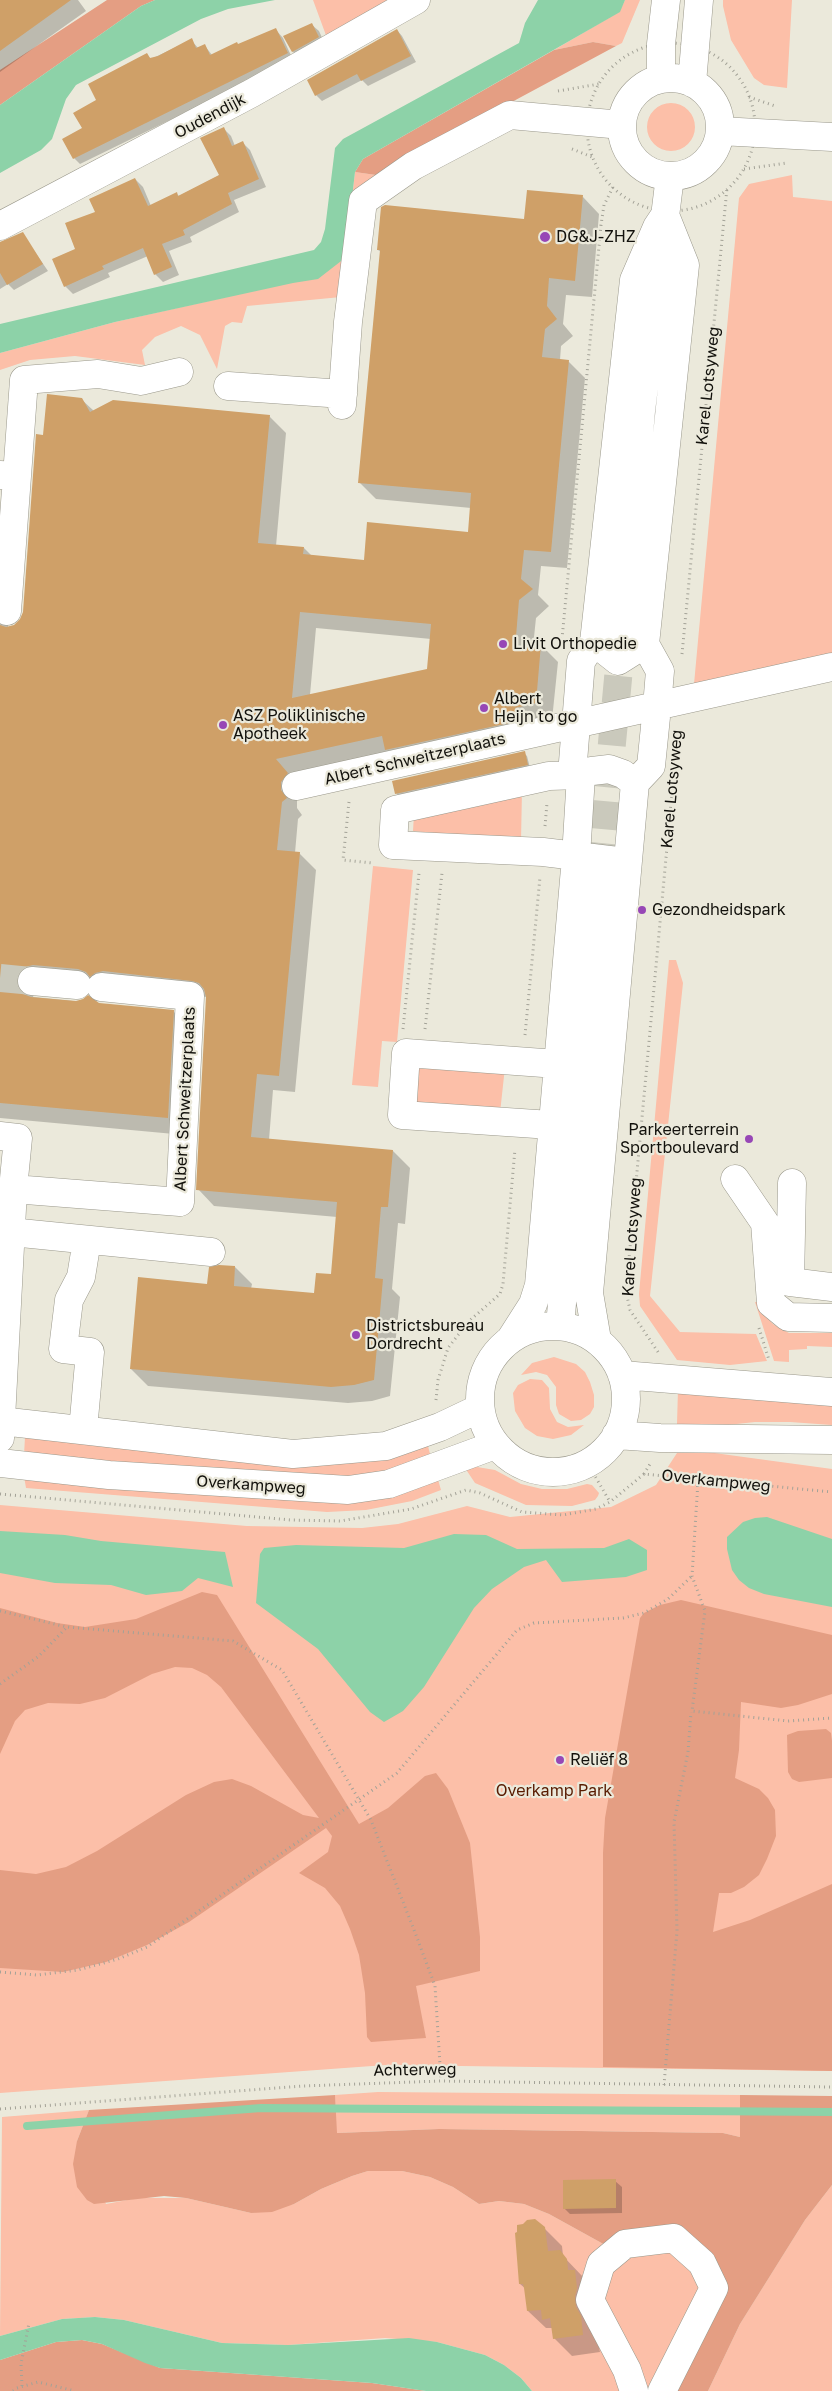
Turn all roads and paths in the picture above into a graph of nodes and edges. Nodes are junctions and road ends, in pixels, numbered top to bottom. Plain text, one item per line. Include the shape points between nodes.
1 (416, 0) edge
2 (666, 0) edge
3 (699, 0) edge
4 (661, 44) junction
5 (695, 47) junction
6 (661, 79) junction
7 (692, 82) junction
8 (588, 121) junction
9 (622, 124) junction
10 (720, 131) junction
11 (754, 133) junction
12 (832, 137) edge
13 (670, 176) junction
14 (728, 188) junction
15 (666, 213) junction
16 (0, 226) edge
17 (179, 372) dead end
18 (228, 386) dead end
19 (9, 475) edge
20 (7, 611) dead end
21 (634, 639) junction
22 (594, 642) junction
23 (681, 660) dead end
24 (832, 666) edge
25 (669, 704) junction
26 (576, 724) junction
27 (581, 775) junction
28 (674, 775) dead end
29 (635, 783) junction
30 (296, 786) dead end
31 (433, 847) junction
32 (576, 857) junction
33 (626, 862) junction
34 (600, 871) tunnel mouth
35 (32, 981) tunnel mouth
36 (414, 1054) junction
37 (557, 1064) junction
38 (552, 1126) junction
39 (0, 1136) edge
40 (735, 1179) dead end
41 (792, 1183) dead end
42 (13, 1189) junction
43 (5, 1231) edge
44 (87, 1240) junction
45 (211, 1252) dead end
46 (504, 1274) dead end
47 (832, 1287) edge
48 (832, 1318) edge
49 (560, 1326) junction
50 (510, 1340) junction
51 (596, 1340) junction
52 (622, 1375) junction
53 (666, 1380) junction
54 (832, 1392) edge
55 (480, 1408) junction
56 (0, 1426) edge
57 (440, 1427) junction
58 (84, 1430) junction
59 (616, 1435) junction
60 (832, 1440) edge
61 (495, 1444) junction
62 (453, 1462) junction
63 (0, 1463) edge
64 (588, 1464) junction
65 (698, 1480) junction
66 (466, 1490) dead end
67 (832, 1492) edge
68 (692, 1576) junction
69 (0, 1611) edge
70 (67, 1627) junction
71 (0, 1684) edge
72 (691, 1712) dead end
73 (832, 1718) edge
74 (360, 1799) junction
75 (0, 1972) edge
76 (441, 2081) junction
77 (664, 2085) junction
78 (832, 2087) edge
79 (0, 2109) edge
80 (29, 2323) dead end
81 (22, 2386) junction
82 (13, 2391) edge
83 (75, 2391) edge
84 (634, 2391) edge
85 (662, 2391) edge

1 - 16 street, Oudendijk via 252,93
2 - 4 street
3 - 5 street
4 - 5 path
4 - 6 street
4 - 8 path via 637,50 607,74 595,93
5 - 7 street
5 - 11 path via 721,60 741,81 753,108
6 - 7 street
6 - 9 street via 638,91 630,100
7 - 10 street via 710,97 720,119
8 - 9 street
8 - 15 path via 590,148 606,180 628,199
8 - 18 street via 510,115 413,166 363,201 342,399 292,397
9 - 13 street via 626,146 639,164 648,171
10 - 11 street
10 - 13 street via 714,151 704,164 691,172
11 - 12 street
11 - 14 path via 749,158
13 - 15 street
14 - 15 path via 709,202
14 - 23 path, Karel Lotsyweg
15 - 21 street via 685,265
15 - 22 street via 657,226 634,280
17 - 19 street via 141,381 98,374 24,380
19 - 20 street
21 - 22 street via 618,661
21 - 25 street, Karel Lotsyweg via 660,671
22 - 26 street via 581,661
24 - 25 street, Albert Schweitzerplaats via 777,689
25 - 26 street, Albert Schweitzerplaats
25 - 29 street, Karel Lotsyweg via 651,766
26 - 27 street via 573,762
26 - 30 street, Albert Schweitzerplaats
27 - 29 street via 609,769
27 - 31 street via 549,776 395,810 393,844
27 - 32 street
28 - 53 path, Karel Lotsyweg via 626,1291 630,1310 654,1344
29 - 33 street
31 - 32 street via 542,852
31 - 36 path
31 - 36 path via 401,1043
32 - 33 street
32 - 37 street
33 - 51 street via 589,1293
34 - 49 street
35 - 42 street, Albert Schweitzerplaats via 190,996 180,1202
36 - 37 street
36 - 38 street via 402,1114
37 - 38 street
38 - 50 street via 539,1286 533,1304
39 - 42 street via 18,1138
40 - 48 street via 765,1223 771,1303 788,1318
41 - 47 street via 790,1282
42 - 43 street
43 - 44 street
43 - 56 street
44 - 45 street
44 - 58 street via 81,1277 69,1300 63,1349 90,1352
46 - 57 path via 500,1294 468,1322 448,1348 436,1394
49 - 50 street via 534,1329
49 - 51 street via 585,1333
50 - 55 street via 486,1370 480,1388
51 - 52 street via 612,1356
52 - 53 street
52 - 59 street via 626,1399 622,1424
53 - 54 street
55 - 57 street, Overkampweg
55 - 61 street
56 - 58 street, Overkampweg
57 - 58 street, Overkampweg via 386,1446 293,1454
59 - 60 street
59 - 64 street
61 - 62 street, Overkampweg
61 - 64 street via 512,1460 544,1472 566,1471
62 - 63 street, Overkampweg via 389,1484 348,1490 109,1475
62 - 66 path
64 - 65 path, Overkampweg via 610,1502 644,1474
65 - 67 path, Overkampweg
65 - 68 path
68 - 73 path via 705,1612 692,1712 788,1721
68 - 74 path via 668,1599 644,1613 623,1618 534,1623 518,1630 397,1774
69 - 70 path
70 - 71 path via 39,1656
70 - 74 path via 233,1641 282,1670
72 - 77 path via 688,1752 674,1822 677,1931
74 - 75 path via 147,1947 78,1970 37,1975
74 - 76 path via 372,1820 435,1986
76 - 77 path, Achterweg
76 - 79 path, Achterweg via 303,2086
77 - 78 path, Achterweg
80 - 81 path via 21,2364
81 - 82 path
81 - 83 path via 38,2382
84 - 85 street via 628,2370 590,2300 601,2264 625,2244 674,2238 702,2263 714,2288

